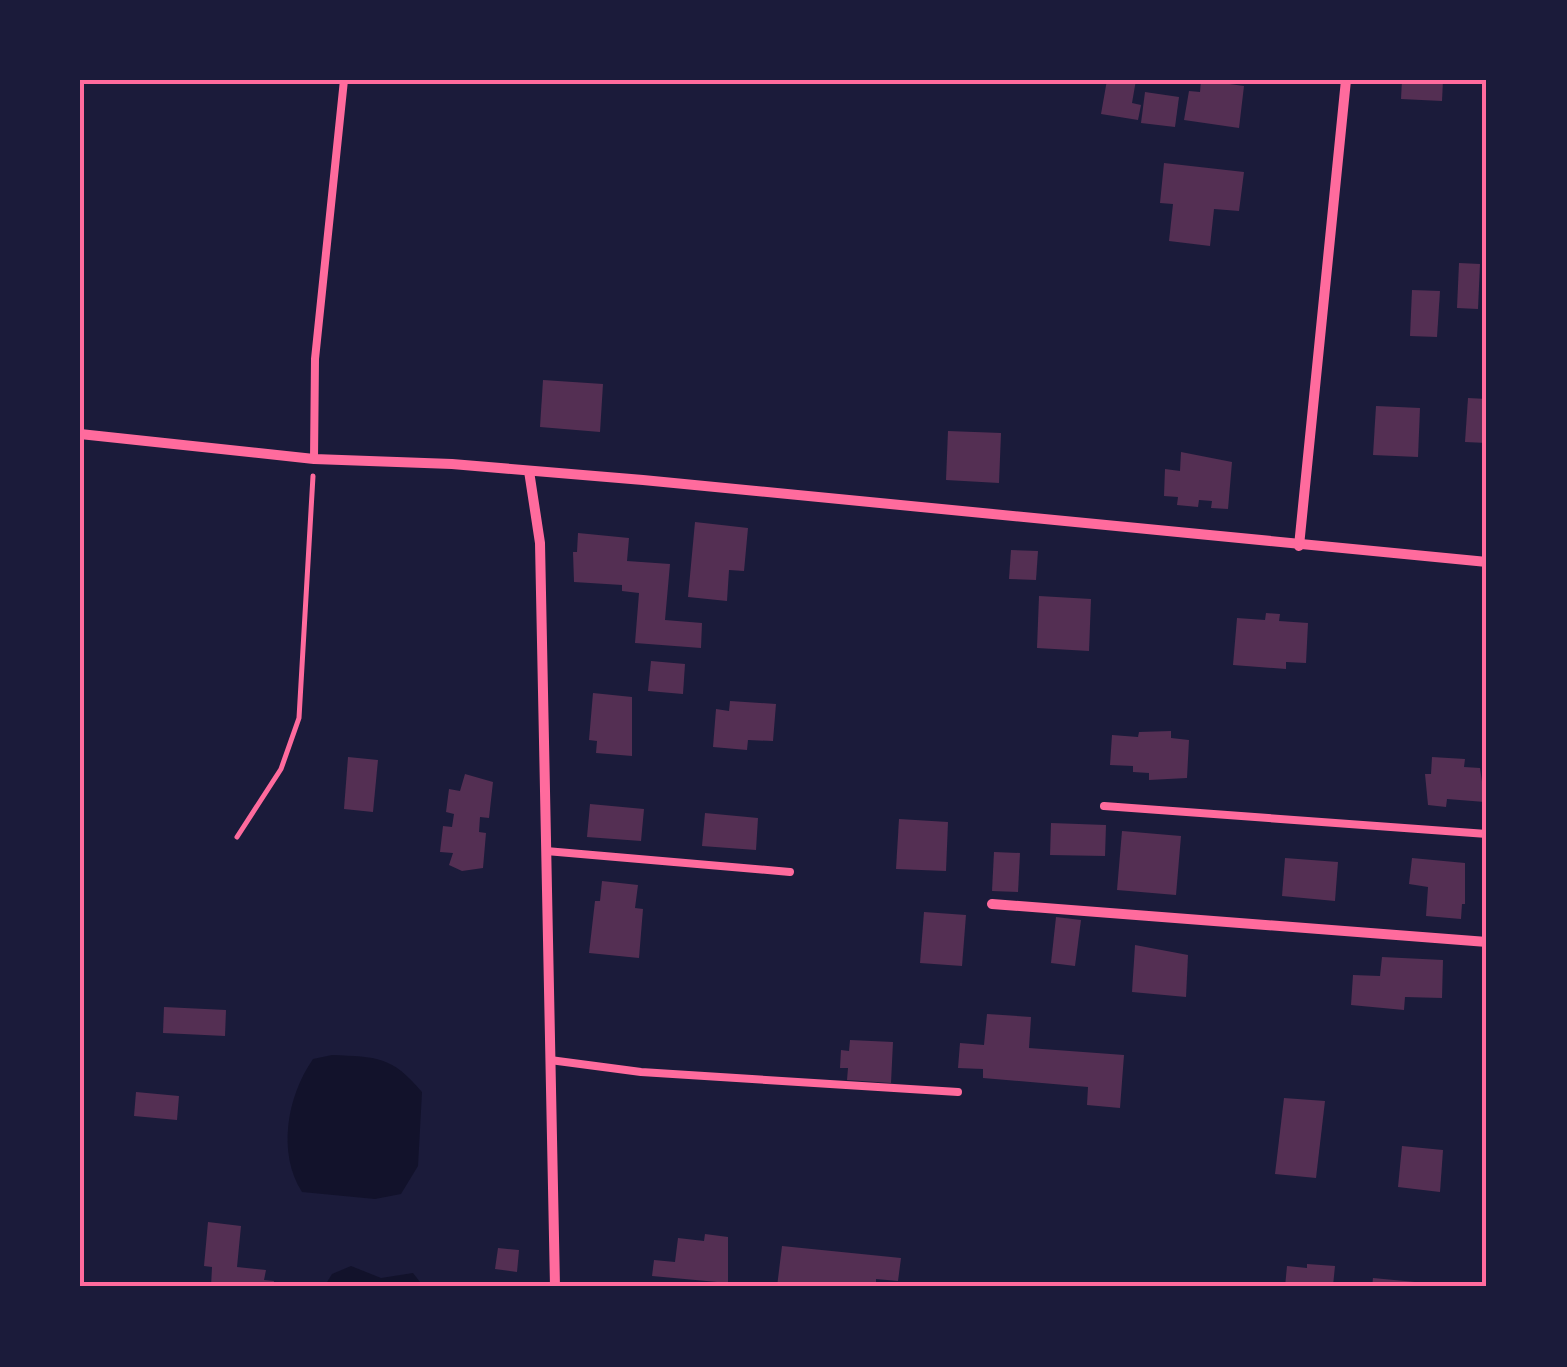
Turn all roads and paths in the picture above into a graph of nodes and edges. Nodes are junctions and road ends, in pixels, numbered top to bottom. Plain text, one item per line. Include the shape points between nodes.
1 (344, 80) edge
2 (1346, 80) edge
3 (80, 434) edge
4 (314, 459) junction
5 (529, 472) junction
6 (1299, 546) junction
7 (1487, 562) edge
8 (1104, 806) dead end
9 (1487, 834) edge
10 (238, 837) dead end
11 (546, 852) junction
12 (790, 872) dead end
13 (992, 904) dead end
14 (1487, 942) edge
15 (550, 1060) junction
16 (958, 1092) dead end
17 (556, 1287) edge

1 - 4 lane via 315,359
2 - 6 street
3 - 4 street
4 - 5 street
4 - 10 path via 299,718 281,769
5 - 6 street
5 - 11 street via 540,543
6 - 7 street
8 - 9 lane
11 - 12 lane
11 - 15 street
13 - 14 street
15 - 16 lane
15 - 17 street

